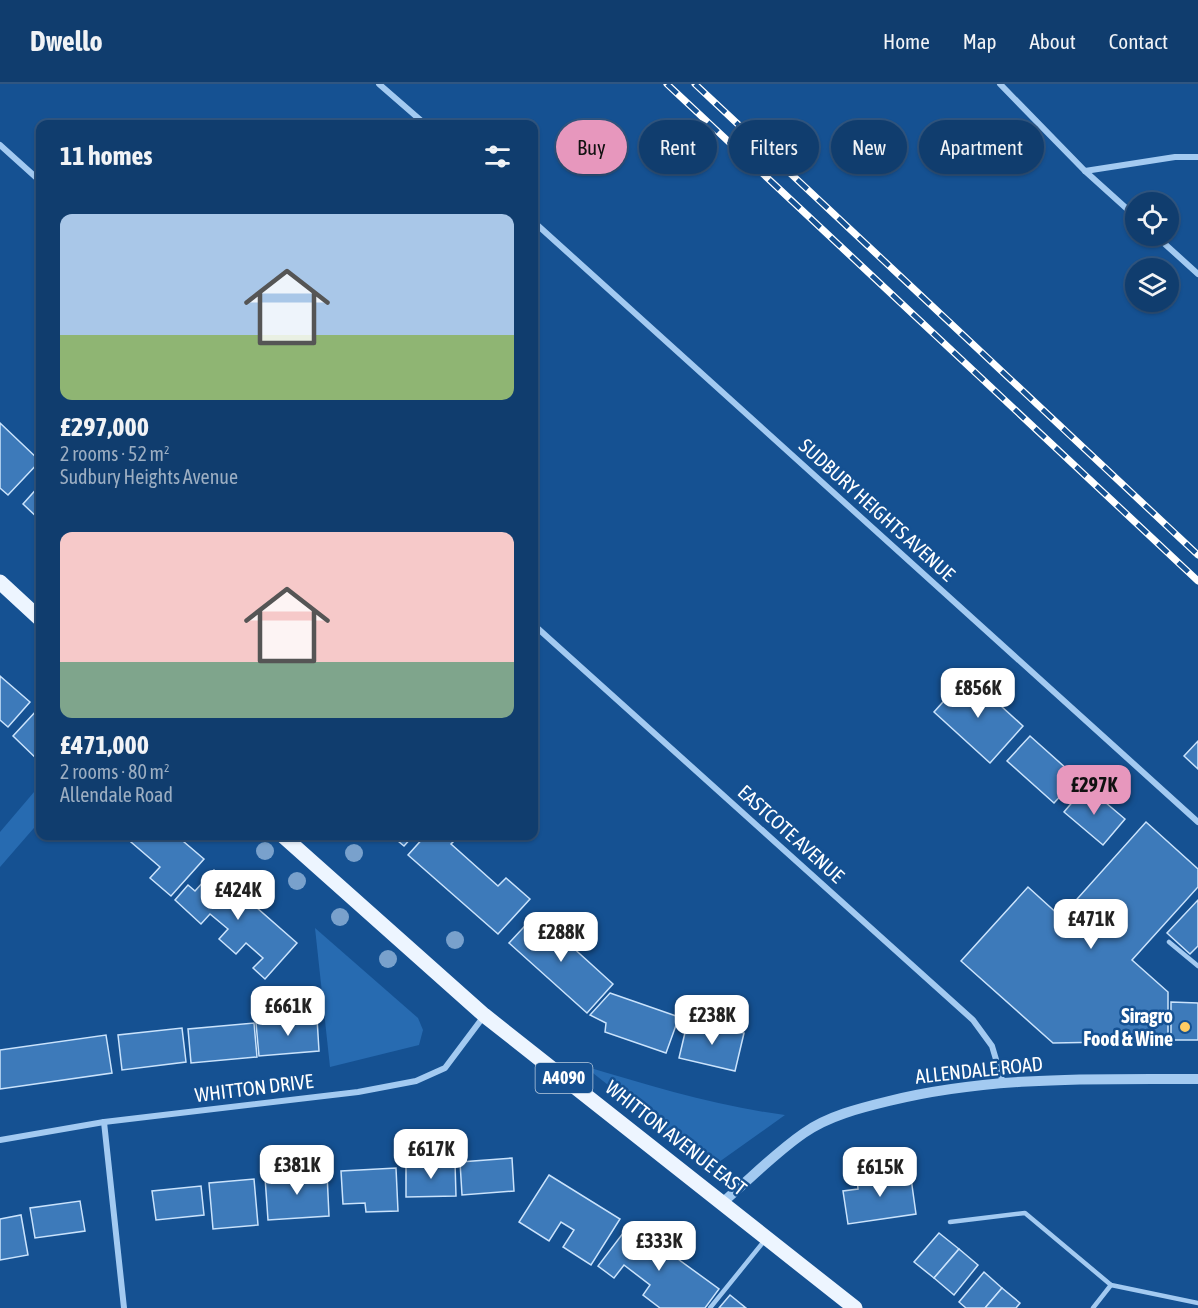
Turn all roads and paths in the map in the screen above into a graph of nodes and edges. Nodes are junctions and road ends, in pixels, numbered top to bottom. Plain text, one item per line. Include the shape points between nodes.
1 (379, 84) edge
2 (1000, 84) edge
3 (420, 120) edge
4 (0, 145) edge
5 (1198, 157) edge
6 (1085, 171) junction
7 (36, 177) edge
8 (1125, 207) edge
9 (538, 226) edge
10 (1167, 246) edge
11 (1198, 274) edge
12 (0, 582) edge
13 (36, 615) edge
14 (538, 629) edge
15 (1198, 822) edge
16 (287, 840) edge
17 (1169, 942) dead end
18 (1198, 966) edge
19 (484, 1015) junction
20 (1198, 1079) edge
21 (1003, 1083) junction
22 (104, 1122) junction
23 (0, 1140) edge
24 (723, 1202) junction
25 (950, 1222) dead end
26 (767, 1236) junction
27 (1111, 1286) junction
28 (1198, 1303) edge
29 (124, 1308) edge
30 (710, 1308) edge
31 (855, 1308) edge
32 (1093, 1308) edge

1 - 3 street
2 - 6 street
4 - 7 street
5 - 6 street
6 - 8 street
9 - 15 street, SUDBURY HEIGHTS AVENUE
10 - 11 street
12 - 13 main road
14 - 21 street, EASTCOTE AVENUE via 973,1020 992,1046
16 - 19 main road, WHITTON AVENUE EAST / A4090
17 - 18 lane
19 - 22 street, WHITTON DRIVE via 445,1068 416,1081 358,1092
19 - 24 main road, WHITTON AVENUE EAST / A4090
20 - 21 street, ALLENDALE ROAD via 1074,1078
21 - 24 street, ALLENDALE ROAD via 933,1090 856,1109 804,1132
22 - 23 street, WHITTON DRIVE
22 - 29 street
24 - 26 main road, WHITTON AVENUE EAST / A4090
25 - 27 lane via 1025,1213
26 - 30 lane
26 - 31 main road, WHITTON AVENUE EAST / A4090
27 - 28 lane
27 - 32 lane

